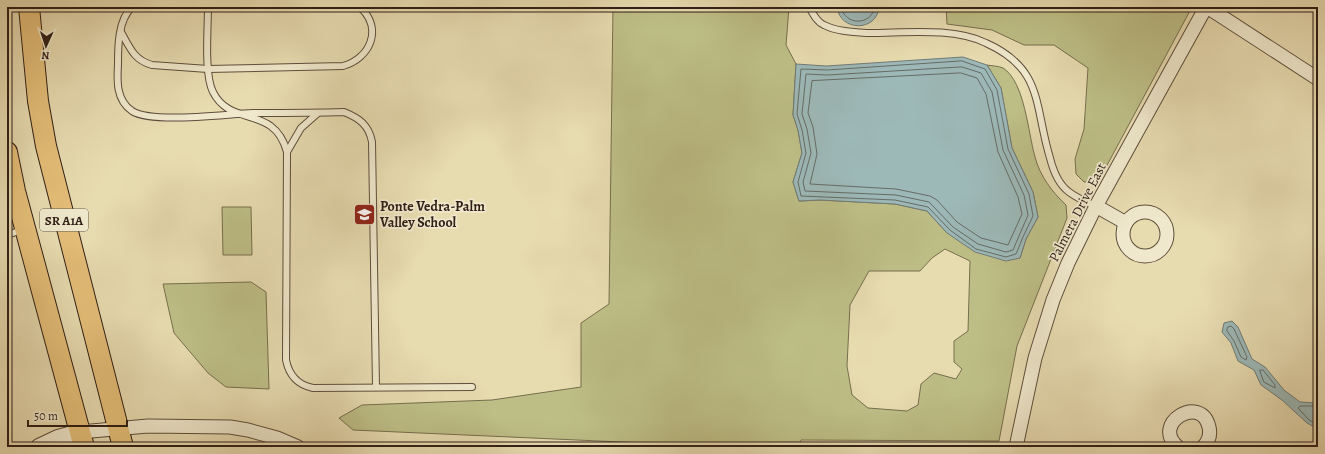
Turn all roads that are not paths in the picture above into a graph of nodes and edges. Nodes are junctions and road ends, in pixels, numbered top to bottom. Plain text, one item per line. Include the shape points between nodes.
1 (29, 7) edge
2 (132, 7) edge
3 (208, 7) edge
4 (360, 7) edge
5 (809, 7) edge
6 (1207, 7) edge
7 (121, 32) junction
8 (208, 69) junction
9 (1318, 79) edge
10 (318, 112) junction
11 (237, 114) junction
12 (287, 152) junction
13 (7, 154) edge
14 (1096, 206) junction
15 (1126, 222) dead end
16 (16, 232) edge
17 (376, 387) junction
18 (472, 387) dead end
19 (121, 438) edge
20 (82, 439) edge
21 (39, 447) edge
22 (298, 447) edge
23 (1020, 447) edge
24 (1178, 447) edge
25 (1203, 447) edge

1 - 19 main road, SR A1A via 36,85 46,146
2 - 7 lane via 125,14
3 - 8 lane
4 - 8 lane via 367,14 372,31 371,39 365,54 353,63 331,67
5 - 14 lane via 815,18 823,25 838,30 948,33 986,43 1007,55 1030,79 1058,180 1078,198
6 - 9 street
6 - 14 street, Palmera Drive East
7 - 8 lane via 130,51 144,62 152,65
7 - 11 lane via 118,43 117,86 120,97 132,111 144,116
8 - 11 lane via 213,92 218,100
10 - 11 lane
10 - 12 lane via 300,128
10 - 17 lane via 344,112 356,116 365,124 372,142
11 - 12 lane via 270,124 282,137
12 - 17 lane via 287,366 297,381 308,386
13 - 16 main road, SR A1A
14 - 15 street
14 - 23 street, Palmera Drive East via 1053,300 1035,358
16 - 20 main road, SR A1A
17 - 18 lane
19 - 20 street
19 - 22 street via 179,425 230,427 277,438
20 - 21 street via 58,438
24 - 25 street via 1170,435 1171,426 1180,414 1190,412 1204,417 1209,425 1210,436

